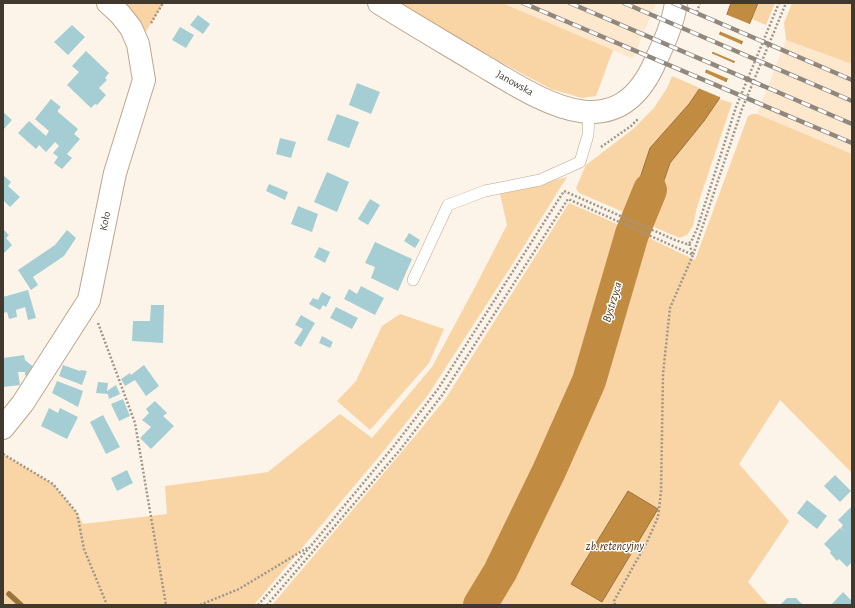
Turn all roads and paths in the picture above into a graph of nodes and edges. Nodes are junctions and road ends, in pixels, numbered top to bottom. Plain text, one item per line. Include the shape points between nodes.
1 (108, 3) edge
2 (379, 3) edge
3 (676, 3) edge
4 (779, 3) edge
5 (786, 3) edge
6 (589, 113) junction
7 (689, 243) junction
8 (693, 255) junction
9 (413, 280) dead end
10 (89, 300) junction
11 (3, 428) edge
12 (3, 454) edge
13 (321, 542) junction
14 (310, 546) junction
15 (107, 605) edge
16 (166, 605) edge
17 (200, 605) edge
18 (258, 605) edge
19 (267, 605) edge
20 (615, 605) edge

1 - 10 street, Koło via 131,28 138,44 144,80 115,173
2 - 6 street, Janowska via 529,92 564,108
3 - 6 street, Janowska via 672,24 650,74 637,92 625,103 612,109
4 - 7 path via 736,107 694,239
5 - 8 path via 742,109
6 - 9 lane via 588,135 580,162 540,180 485,191 448,205
7 - 8 path
7 - 14 path via 675,240 564,191 438,390
8 - 13 path via 568,199 443,394 400,450
8 - 20 path via 670,308 663,374 661,492 658,517 614,601
10 - 11 street, Koło via 23,403
10 - 16 path via 135,423
12 - 15 path via 53,484 77,513 84,548
13 - 14 path
13 - 19 path
14 - 17 path via 239,589
14 - 18 path

